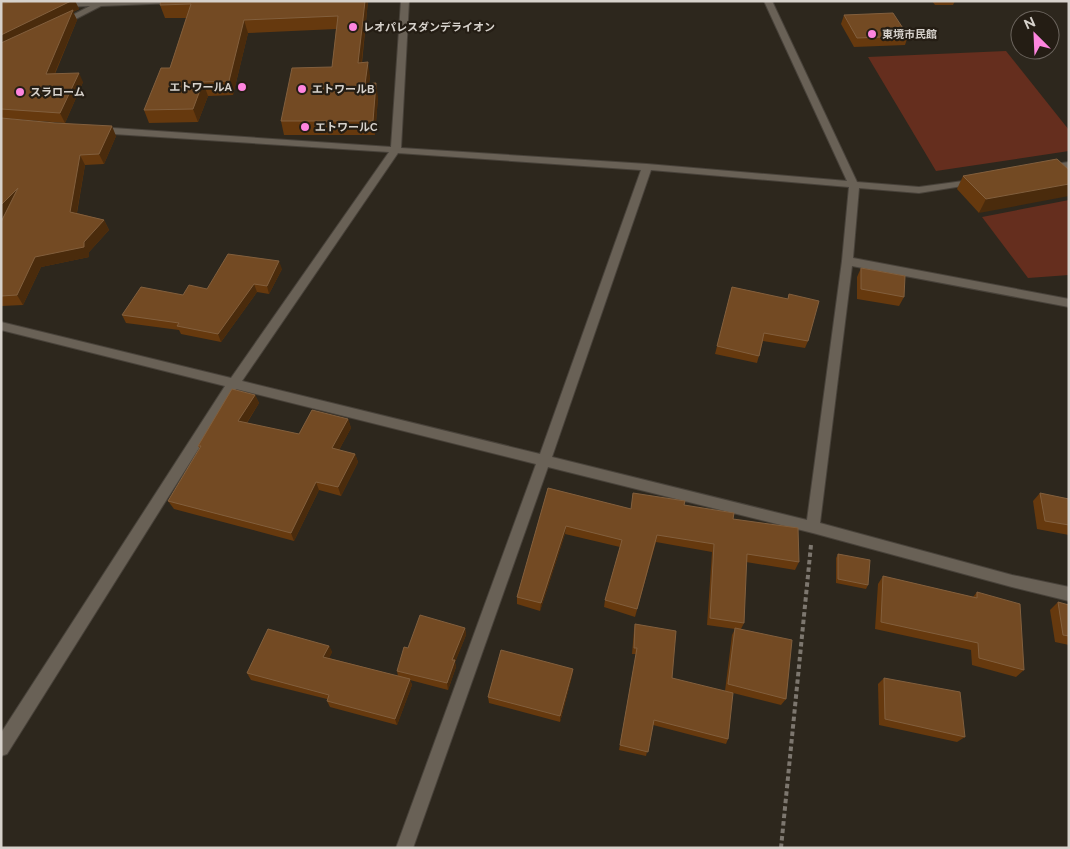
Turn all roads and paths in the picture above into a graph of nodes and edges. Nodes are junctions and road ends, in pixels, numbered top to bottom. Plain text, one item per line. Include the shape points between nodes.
1 (174, 1) edge
2 (405, 1) edge
3 (768, 1) edge
4 (106, 2) edge
5 (52, 6) edge
6 (50, 28) edge
7 (87, 130) edge
8 (396, 149) junction
9 (1069, 164) edge
10 (647, 167) junction
11 (1041, 169) edge
12 (985, 179) edge
13 (854, 186) junction
14 (847, 261) junction
15 (1069, 302) edge
16 (1, 326) edge
17 (233, 384) junction
18 (544, 460) junction
19 (813, 527) junction
20 (1069, 594) edge
21 (1, 748) edge
22 (404, 848) edge
23 (781, 848) edge

1 - 4 street
2 - 8 street
3 - 13 street
4 - 5 street
4 - 6 street
7 - 8 street
8 - 10 street
8 - 17 street
9 - 11 street
10 - 13 street
10 - 18 street
12 - 13 street via 919,190
13 - 14 street
14 - 15 street
14 - 19 street
16 - 17 street
17 - 18 street
17 - 21 street
18 - 19 street
18 - 22 street
19 - 20 street
19 - 23 path

